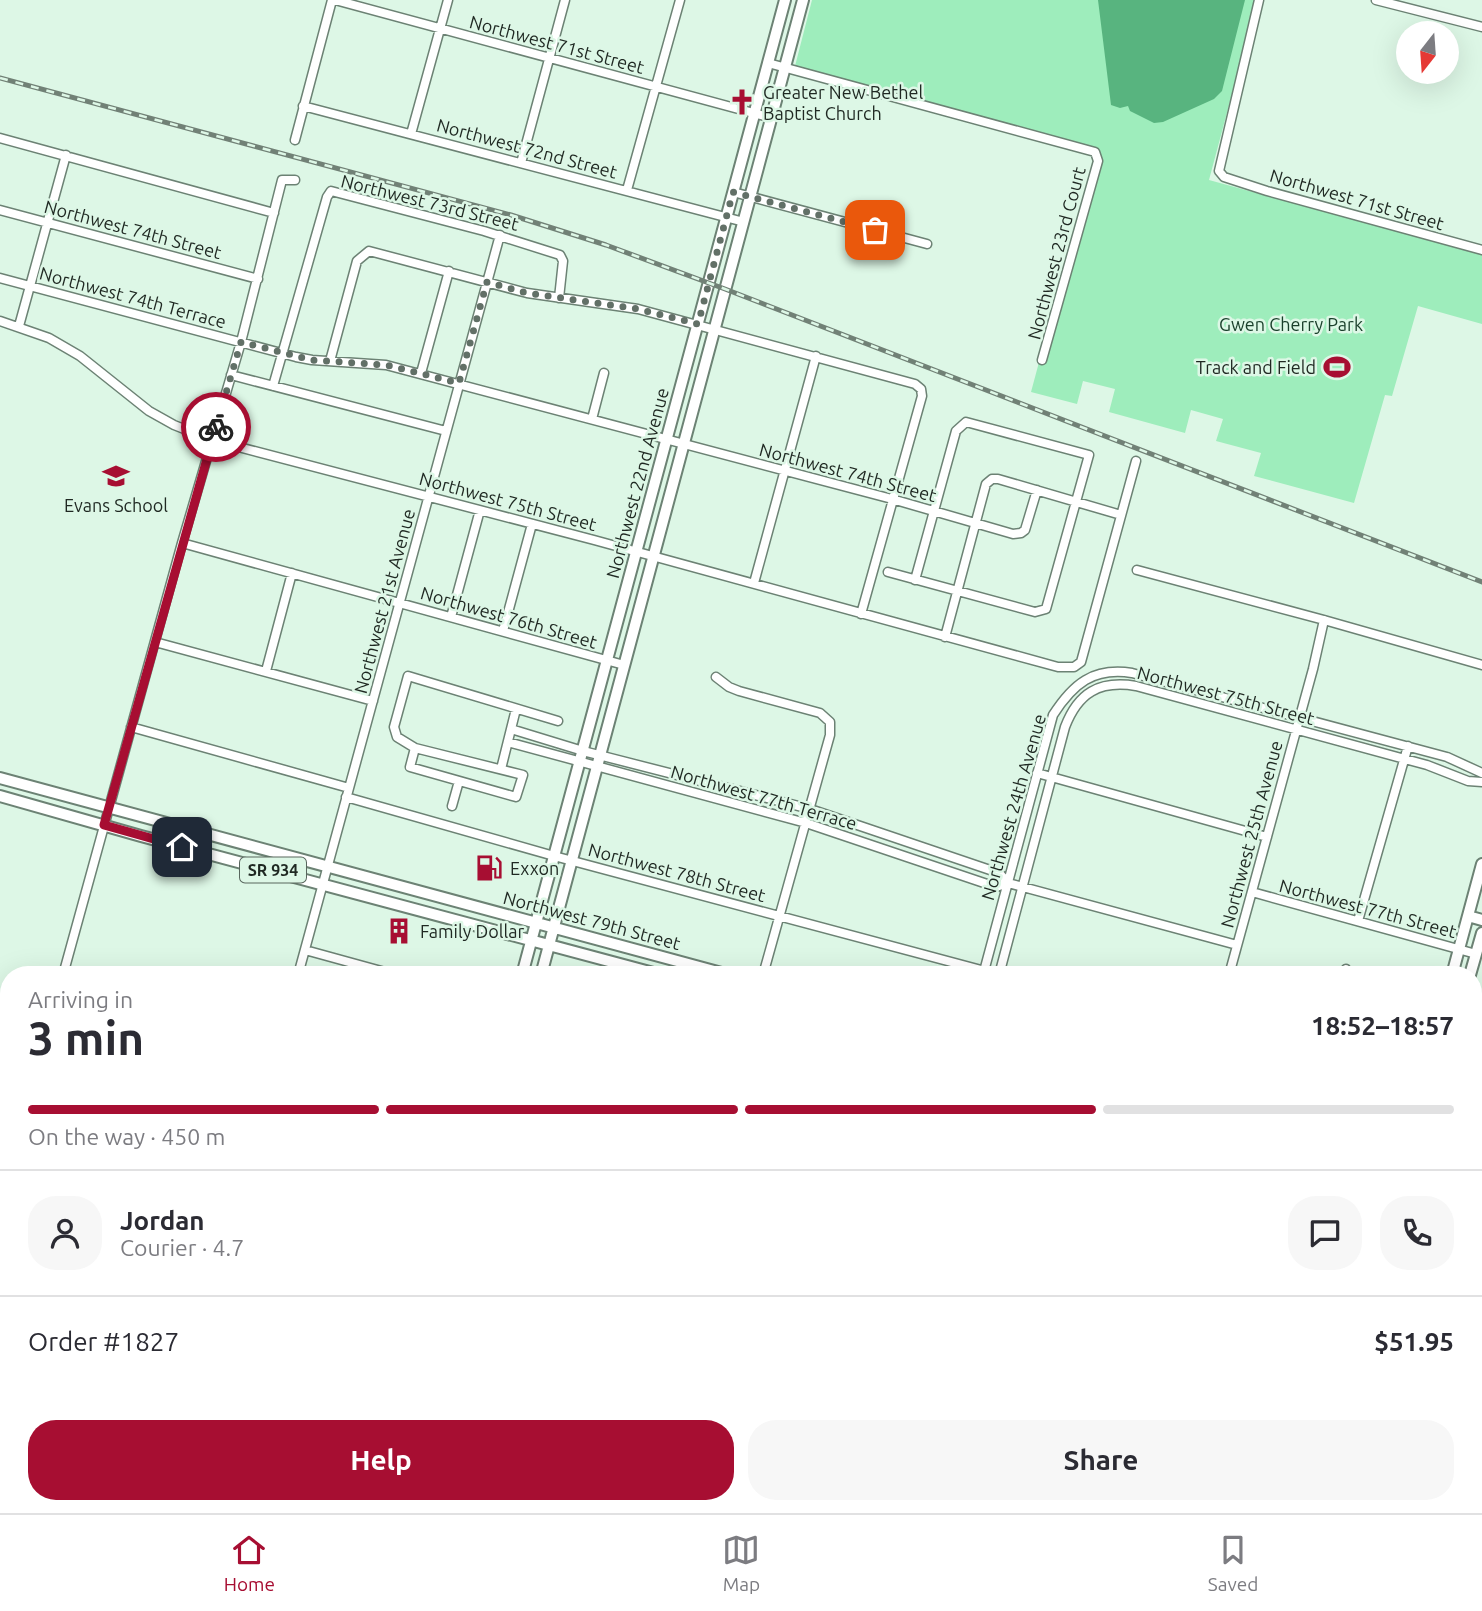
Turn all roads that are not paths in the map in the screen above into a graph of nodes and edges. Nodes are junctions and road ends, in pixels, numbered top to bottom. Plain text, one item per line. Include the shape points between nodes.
1 (333, 0) edge
2 (449, 0) edge
3 (565, 0) edge
4 (680, 0) edge
5 (785, 0) edge
6 (803, 0) edge
7 (1259, 0) edge
8 (1376, 0) edge
9 (1482, 27) edge
10 (441, 29) junction
11 (549, 58) junction
12 (768, 63) junction
13 (785, 67) junction
14 (656, 87) junction
15 (303, 106) junction
16 (754, 113) junction
17 (772, 118) junction
18 (411, 134) junction
19 (0, 138) edge
20 (295, 139) dead end
21 (66, 155) junction
22 (521, 163) junction
23 (295, 180) dead end
24 (627, 190) junction
25 (733, 192) junction
26 (751, 197) junction
27 (0, 210) edge
28 (274, 214) junction
29 (726, 217) junction
30 (744, 222) junction
31 (48, 223) junction
32 (500, 235) junction
33 (927, 244) dead end
34 (1482, 250) edge
35 (449, 271) junction
36 (0, 278) edge
37 (258, 279) junction
38 (487, 282) junction
39 (29, 286) junction
40 (559, 298) junction
41 (0, 321) edge
42 (698, 324) junction
43 (19, 326) junction
44 (715, 329) junction
45 (241, 342) junction
46 (282, 353) junction
47 (816, 356) junction
48 (1042, 360) dead end
49 (330, 361) junction
50 (421, 373) junction
51 (604, 373) dead end
52 (231, 375) junction
53 (459, 383) junction
54 (273, 386) junction
55 (592, 419) junction
56 (446, 431) junction
57 (667, 439) junction
58 (212, 440) junction
59 (684, 443) junction
60 (1136, 461) dead end
61 (785, 470) junction
62 (1037, 490) junction
63 (429, 496) junction
64 (892, 499) junction
65 (1076, 502) junction
66 (480, 510) junction
67 (934, 512) junction
68 (1121, 515) junction
69 (532, 524) junction
70 (975, 524) junction
71 (182, 543) junction
72 (636, 553) junction
73 (653, 557) junction
74 (1137, 570) dead end
75 (888, 572) dead end
76 (292, 573) junction
77 (915, 580) junction
78 (754, 583) junction
79 (957, 591) junction
80 (400, 603) junction
81 (861, 614) junction
82 (451, 617) junction
83 (1324, 620) junction
84 (503, 631) junction
85 (944, 637) junction
86 (155, 642) junction
87 (607, 662) junction
88 (624, 665) junction
89 (1482, 665) edge
90 (266, 671) junction
91 (1106, 671) joint
92 (716, 677) dead end
93 (1181, 686) junction
94 (1178, 697) junction
95 (373, 701) junction
96 (1237, 701) junction
97 (516, 709) junction
98 (1234, 713) junction
99 (1299, 717) junction
100 (558, 721) dead end
101 (131, 727) junction
102 (511, 729) junction
103 (1296, 730) junction
104 (1356, 733) junction
105 (508, 742) junction
106 (1352, 745) junction
107 (1408, 747) junction
108 (415, 748) junction
109 (581, 757) junction
110 (1404, 759) junction
111 (598, 760) junction
112 (501, 769) junction
113 (1037, 773) junction
114 (1482, 773) edge
115 (1051, 777) junction
116 (0, 779) edge
117 (459, 781) junction
118 (1482, 782) edge
119 (348, 793) junction
120 (0, 796) edge
121 (452, 806) dead end
122 (109, 807) junction
123 (810, 809) junction
124 (848, 822) junction
125 (806, 823) junction
126 (104, 825) junction
127 (207, 834) junction
128 (843, 836) junction
129 (1267, 837) junction
130 (913, 844) junction
131 (202, 852) junction
132 (554, 856) junction
133 (908, 858) junction
134 (572, 860) junction
135 (1482, 864) edge
136 (327, 867) junction
137 (323, 883) junction
138 (1008, 883) junction
139 (1022, 887) junction
140 (1252, 892) junction
141 (442, 898) junction
142 (439, 914) junction
143 (779, 916) junction
144 (1468, 916) junction
145 (1482, 920) edge
146 (1358, 921) junction
147 (536, 923) junction
148 (553, 928) junction
149 (1482, 933) edge
150 (532, 940) junction
151 (549, 945) junction
152 (1237, 945) junction
153 (1459, 949) junction
154 (305, 950) junction
155 (1476, 954) junction
156 (65, 966) edge
157 (301, 966) edge
158 (363, 966) edge
159 (525, 966) edge
160 (543, 966) edge
161 (629, 966) edge
162 (649, 966) edge
163 (696, 966) joint
164 (765, 966) edge
165 (962, 966) edge
166 (986, 966) edge
167 (1001, 966) edge
168 (1231, 966) edge
169 (1454, 966) edge
170 (1473, 966) edge

1 - 10 street, Northwest 71st Street
1 - 15 street
2 - 10 street
3 - 11 street
4 - 14 street
5 - 12 main road, Northwest 22nd Avenue
6 - 13 main road, Northwest 22nd Avenue
7 - 34 street, Northwest 71st Street via 1219,172
8 - 9 street
10 - 11 street, Northwest 71st Street
10 - 18 street
11 - 14 street, Northwest 71st Street
11 - 22 street
12 - 13 street
12 - 16 main road, Northwest 22nd Avenue
13 - 17 main road, Northwest 22nd Avenue
13 - 48 street, Northwest 23rd Court via 1095,152 1098,161
14 - 16 street, Northwest 71st Street
14 - 24 street
15 - 18 street, Northwest 72nd Street
15 - 20 street
16 - 17 street, Northwest 71st Street
16 - 25 main road, Northwest 22nd Avenue
17 - 26 main road, Northwest 22nd Avenue
18 - 22 street, Northwest 72nd Street
19 - 21 street
21 - 28 street
21 - 31 street
22 - 24 street, Northwest 72nd Street
23 - 28 street via 282,180
24 - 29 street, Northwest 72nd Street
25 - 26 street
25 - 29 main road, Northwest 22nd Avenue
26 - 30 main road, Northwest 22nd Avenue
26 - 33 street
27 - 31 street, Northwest 74th Street
28 - 37 street
29 - 30 street, Northwest 72nd Street
29 - 42 main road, Northwest 22nd Avenue
30 - 44 main road, Northwest 22nd Avenue
31 - 37 street, Northwest 74th Street
31 - 39 street
32 - 38 street, Northwest 21st Avenue
32 - 40 street, Northwest 73rd Street via 560,255
32 - 46 street, Northwest 73rd Street via 337,191 329,193
35 - 38 street
35 - 49 street via 378,252 362,256
35 - 50 street
36 - 39 street, Northwest 74th Terrace
37 - 45 street
38 - 40 street
38 - 53 street, Northwest 21st Avenue
39 - 43 street
39 - 45 street, Northwest 74th Terrace
40 - 42 street via 638,309
41 - 43 street, Northwest 75th Street
42 - 44 street
42 - 57 main road, Northwest 22nd Avenue
43 - 58 street, Northwest 75th Street via 80,356 149,411
44 - 47 street
44 - 59 main road, Northwest 22nd Avenue
45 - 46 street, Northwest 74th Terrace
45 - 52 street
46 - 49 street, Northwest 74th Terrace
46 - 54 street
47 - 61 street
47 - 64 street via 922,389
49 - 50 street, Northwest 74th Terrace
50 - 53 street, Northwest 74th Terrace
51 - 55 street
52 - 54 street
52 - 58 street
53 - 55 street, Northwest 74th Terrace
53 - 56 street, Northwest 21st Avenue
54 - 56 street
55 - 57 street, Northwest 74th Terrace
56 - 63 street, Northwest 21st Avenue
57 - 59 street, Northwest 74th Street
57 - 72 main road, Northwest 22nd Avenue
58 - 63 street, Northwest 75th Street
58 - 71 street
59 - 61 street, Northwest 74th Street
59 - 73 main road, Northwest 22nd Avenue
60 - 68 street
61 - 64 street, Northwest 74th Street
61 - 78 street
62 - 65 street
62 - 70 street, Northwest 74th Street via 1027,527 1021,533
62 - 70 street via 992,479 986,484
63 - 66 street, Northwest 75th Street
63 - 80 street, Northwest 21st Avenue
64 - 67 street, Northwest 74th Street
64 - 81 street
65 - 67 street via 1089,455 966,422 956,432
65 - 68 street
65 - 79 street via 1046,609 1035,612
66 - 69 street, Northwest 75th Street
66 - 82 street
67 - 70 street, Northwest 74th Street
67 - 77 street
68 - 85 street, Northwest 75th Street via 1081,662 1074,667 1058,667
69 - 72 street, Northwest 75th Street
69 - 84 street
70 - 79 street
71 - 76 street, Northwest 76th Street
71 - 86 street
72 - 73 street, Northwest 75th Street
72 - 87 main road, Northwest 22nd Avenue
73 - 78 street, Northwest 75th Street
73 - 88 main road, Northwest 22nd Avenue
74 - 83 street
75 - 77 street
76 - 80 street, Northwest 76th Street
76 - 90 street
77 - 79 street
78 - 81 street, Northwest 75th Street
79 - 85 street
80 - 82 street, Northwest 76th Street
80 - 95 street, Northwest 21st Avenue
81 - 85 street, Northwest 75th Street
82 - 84 street, Northwest 76th Street
83 - 89 street
83 - 99 street, Northwest 25th Avenue
84 - 87 street, Northwest 76th Street
86 - 90 street
86 - 101 street
87 - 88 street, Northwest 76th Street
87 - 109 main road, Northwest 22nd Avenue
88 - 111 main road, Northwest 22nd Avenue
90 - 95 street
91 - 93 street, Northwest 75th Street
91 - 113 street, Northwest 24th Avenue via 1084,679 1053,715
92 - 123 street via 729,687 820,713 830,722
93 - 94 street
93 - 96 street, Northwest 75th Street
94 - 98 street, Northwest 75th Street
94 - 115 street, Northwest 75th Street via 1124,684 1088,693 1071,711
95 - 119 street, Northwest 21st Avenue
96 - 98 street
96 - 99 street, Northwest 75th Street
97 - 100 street
97 - 102 street
97 - 108 street via 408,676 394,727 397,737
98 - 103 street, Northwest 75th Street
99 - 103 street, Northwest 25th Avenue
99 - 104 street, Northwest 75th Street
101 - 119 street, Northwest 78th Street
101 - 122 street
102 - 105 street
102 - 109 street, Northwest 77th Terrace
103 - 106 street, Northwest 75th Street
103 - 129 street, Northwest 25th Avenue
104 - 106 street
104 - 107 street, Northwest 75th Street
105 - 109 street, Northwest 77th Terrace
105 - 112 street
106 - 110 street, Northwest 75th Street
107 - 110 street
107 - 114 street, Northwest 75th Street
108 - 112 street
108 - 117 street via 410,767
109 - 111 street, Northwest 77th Terrace
109 - 132 main road, Northwest 22nd Avenue
110 - 118 street, Northwest 75th Street
110 - 146 street
111 - 123 street, Northwest 77th Terrace
111 - 125 street, Northwest 77th Terrace
111 - 134 main road, Northwest 22nd Avenue
112 - 117 street via 523,775 516,797
113 - 115 street
113 - 138 street, Northwest 24th Avenue
115 - 129 street
115 - 139 street, Northwest 75th Street
116 - 122 main road, Northwest 79th Street / SR 934
117 - 121 street
119 - 132 street, Northwest 78th Street
119 - 136 street, Northwest 21st Avenue
120 - 126 main road, Northwest 79th Street / SR 934
122 - 126 street
122 - 127 main road, Northwest 79th Street / SR 934
123 - 124 street, Northwest 77th Terrace
123 - 125 street
124 - 128 street
124 - 130 street, Northwest 77th Terrace
125 - 128 street, Northwest 77th Terrace
125 - 143 street
126 - 131 main road, Northwest 79th Street / SR 934
126 - 156 street
127 - 131 main road
127 - 136 main road, Northwest 79th Street / SR 934
128 - 133 street, Northwest 77th Terrace
129 - 140 street, Northwest 25th Avenue
130 - 133 street
130 - 138 street, Northwest 77th Terrace via 999,873
131 - 137 main road, Northwest 79th Street / SR 934
132 - 134 street, Northwest 78th Street
132 - 147 main road, Northwest 22nd Avenue
133 - 138 street, Northwest 77th Terrace via 996,887
134 - 143 street, Northwest 78th Street
134 - 148 main road, Northwest 22nd Avenue
135 - 144 main road
136 - 137 street, Northwest 21st Avenue
136 - 141 main road, Northwest 79th Street / SR 934
137 - 142 main road, Northwest 79th Street / SR 934
137 - 154 street, Northwest 21st Avenue
138 - 139 street, Northwest 77th Terrace
138 - 166 street, Northwest 24th Avenue
139 - 152 street, Northwest 77th Terrace
139 - 167 street, Northwest 75th Street
140 - 146 street, Northwest 77th Street
140 - 152 street, Northwest 25th Avenue
141 - 142 main road
141 - 147 main road, Northwest 79th Street / SR 934
142 - 150 main road, Northwest 79th Street / SR 934
143 - 164 street
143 - 165 street, Northwest 78th Street
144 - 145 main road
144 - 153 main road
146 - 153 street, Northwest 77th Street
147 - 148 main road, Northwest 79th Street / SR 934
147 - 150 main road, Northwest 22nd Avenue
148 - 151 main road, Northwest 22nd Avenue
148 - 163 main road, Northwest 79th Street / SR 934
149 - 155 main road
150 - 151 main road, Northwest 79th Street / SR 934
150 - 159 main road, Northwest 22nd Avenue
151 - 160 main road, Northwest 22nd Avenue
151 - 161 main road, Northwest 79th Street / SR 934
152 - 168 street, Northwest 25th Avenue
153 - 155 street, Northwest 77th Street
153 - 169 main road
154 - 157 street, Northwest 21st Avenue
154 - 158 street
155 - 170 main road
162 - 163 main road

